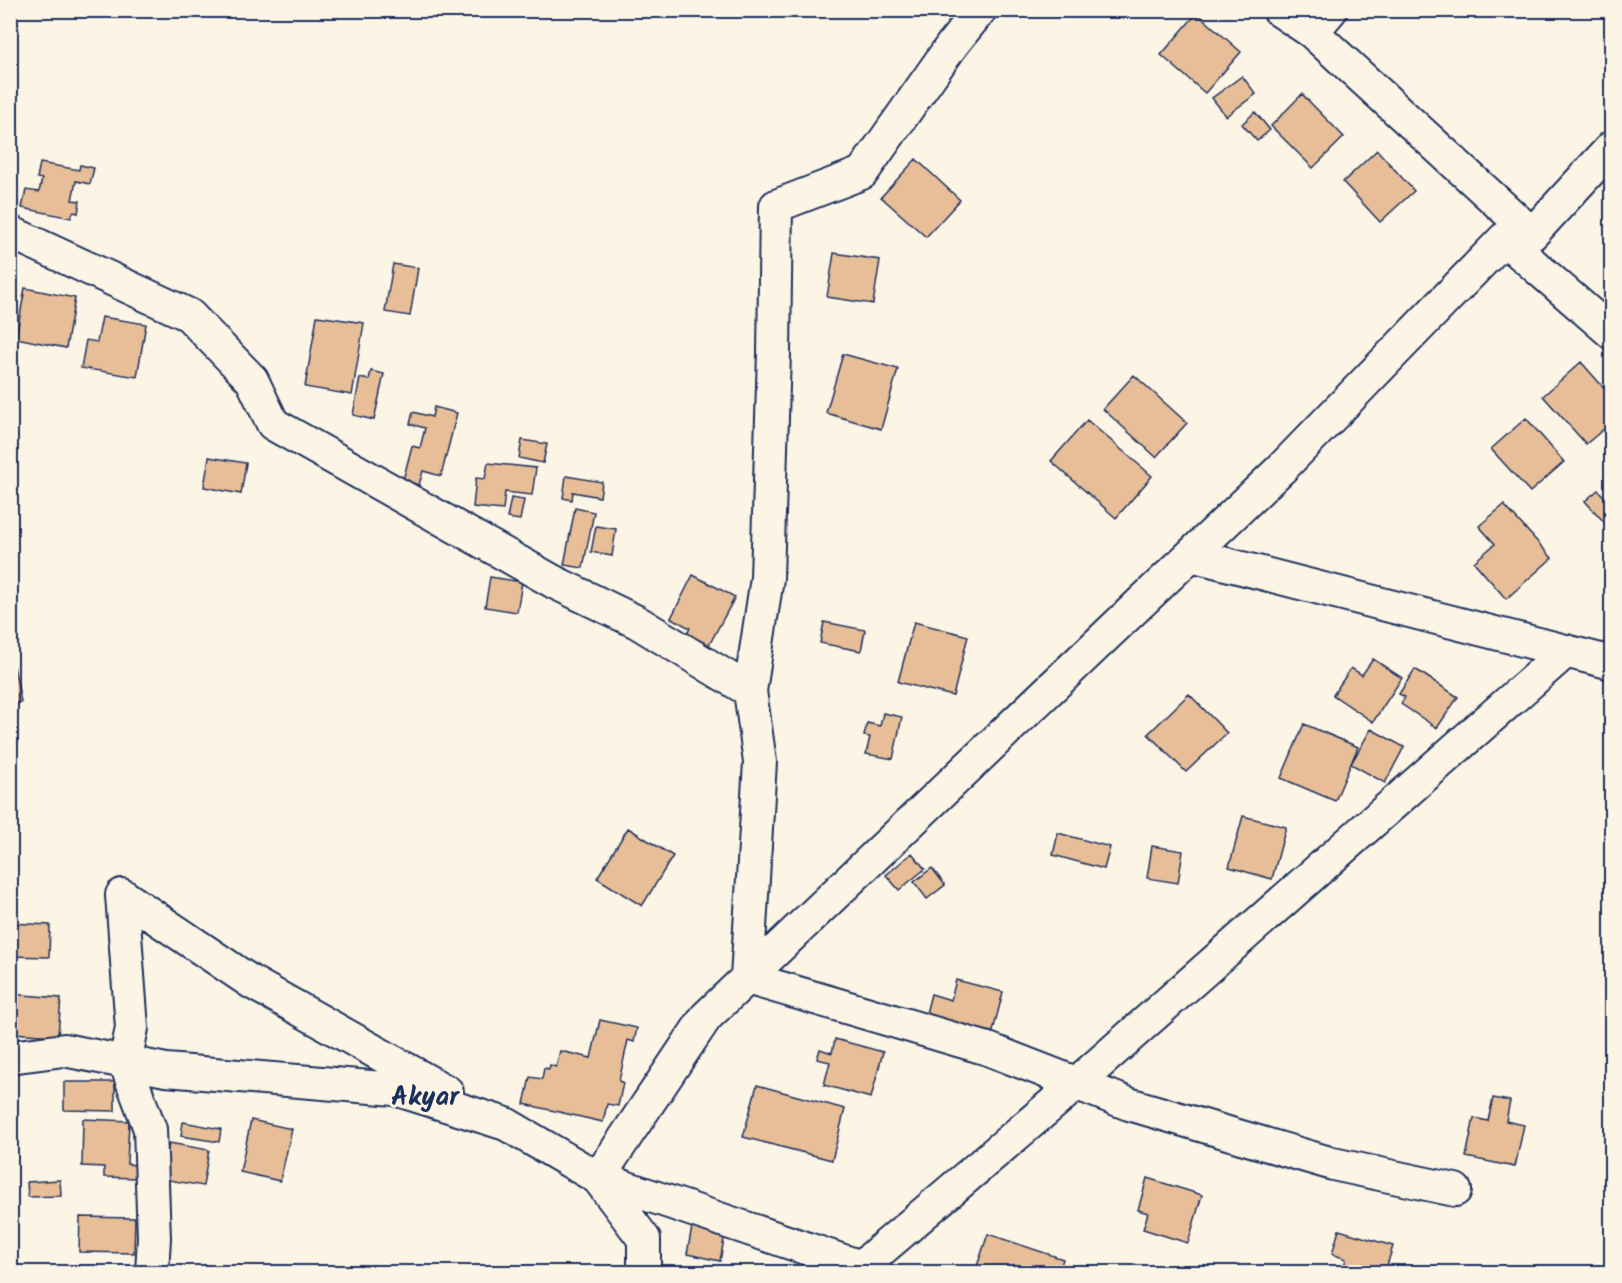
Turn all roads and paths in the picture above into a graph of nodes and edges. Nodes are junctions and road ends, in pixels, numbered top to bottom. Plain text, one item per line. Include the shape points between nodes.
1 (980, 10) edge
2 (1279, 10) edge
3 (1322, 21) edge
4 (1611, 147) edge
5 (10, 232) edge
6 (1518, 236) junction
7 (1611, 333) edge
8 (1191, 555) junction
9 (1566, 651) junction
10 (1611, 663) edge
11 (750, 691) junction
12 (747, 978) junction
13 (10, 1057) edge
14 (125, 1062) junction
15 (1077, 1083) junction
16 (506, 1124) junction
17 (598, 1178) junction
18 (1455, 1190) dead end
19 (869, 1270) edge
20 (152, 1272) edge
21 (644, 1272) edge

1 - 11 street via 862,172 776,206 768,578
2 - 3 street
3 - 6 street
4 - 6 street
5 - 11 street via 189,315 252,380 273,424 554,582 637,622
6 - 7 street
6 - 8 street
8 - 9 street
8 - 12 street
9 - 10 street
9 - 15 street
11 - 12 street via 760,762
12 - 15 street via 988,1049
12 - 17 street via 706,1017
13 - 14 street via 64,1050
14 - 16 street via 166,1070 395,1089
14 - 16 street via 132,1028 122,895 251,982
14 - 20 street via 150,1129
15 - 18 street via 1129,1104 1333,1164
15 - 19 street
16 - 17 street
17 - 19 street
17 - 21 street via 644,1239

